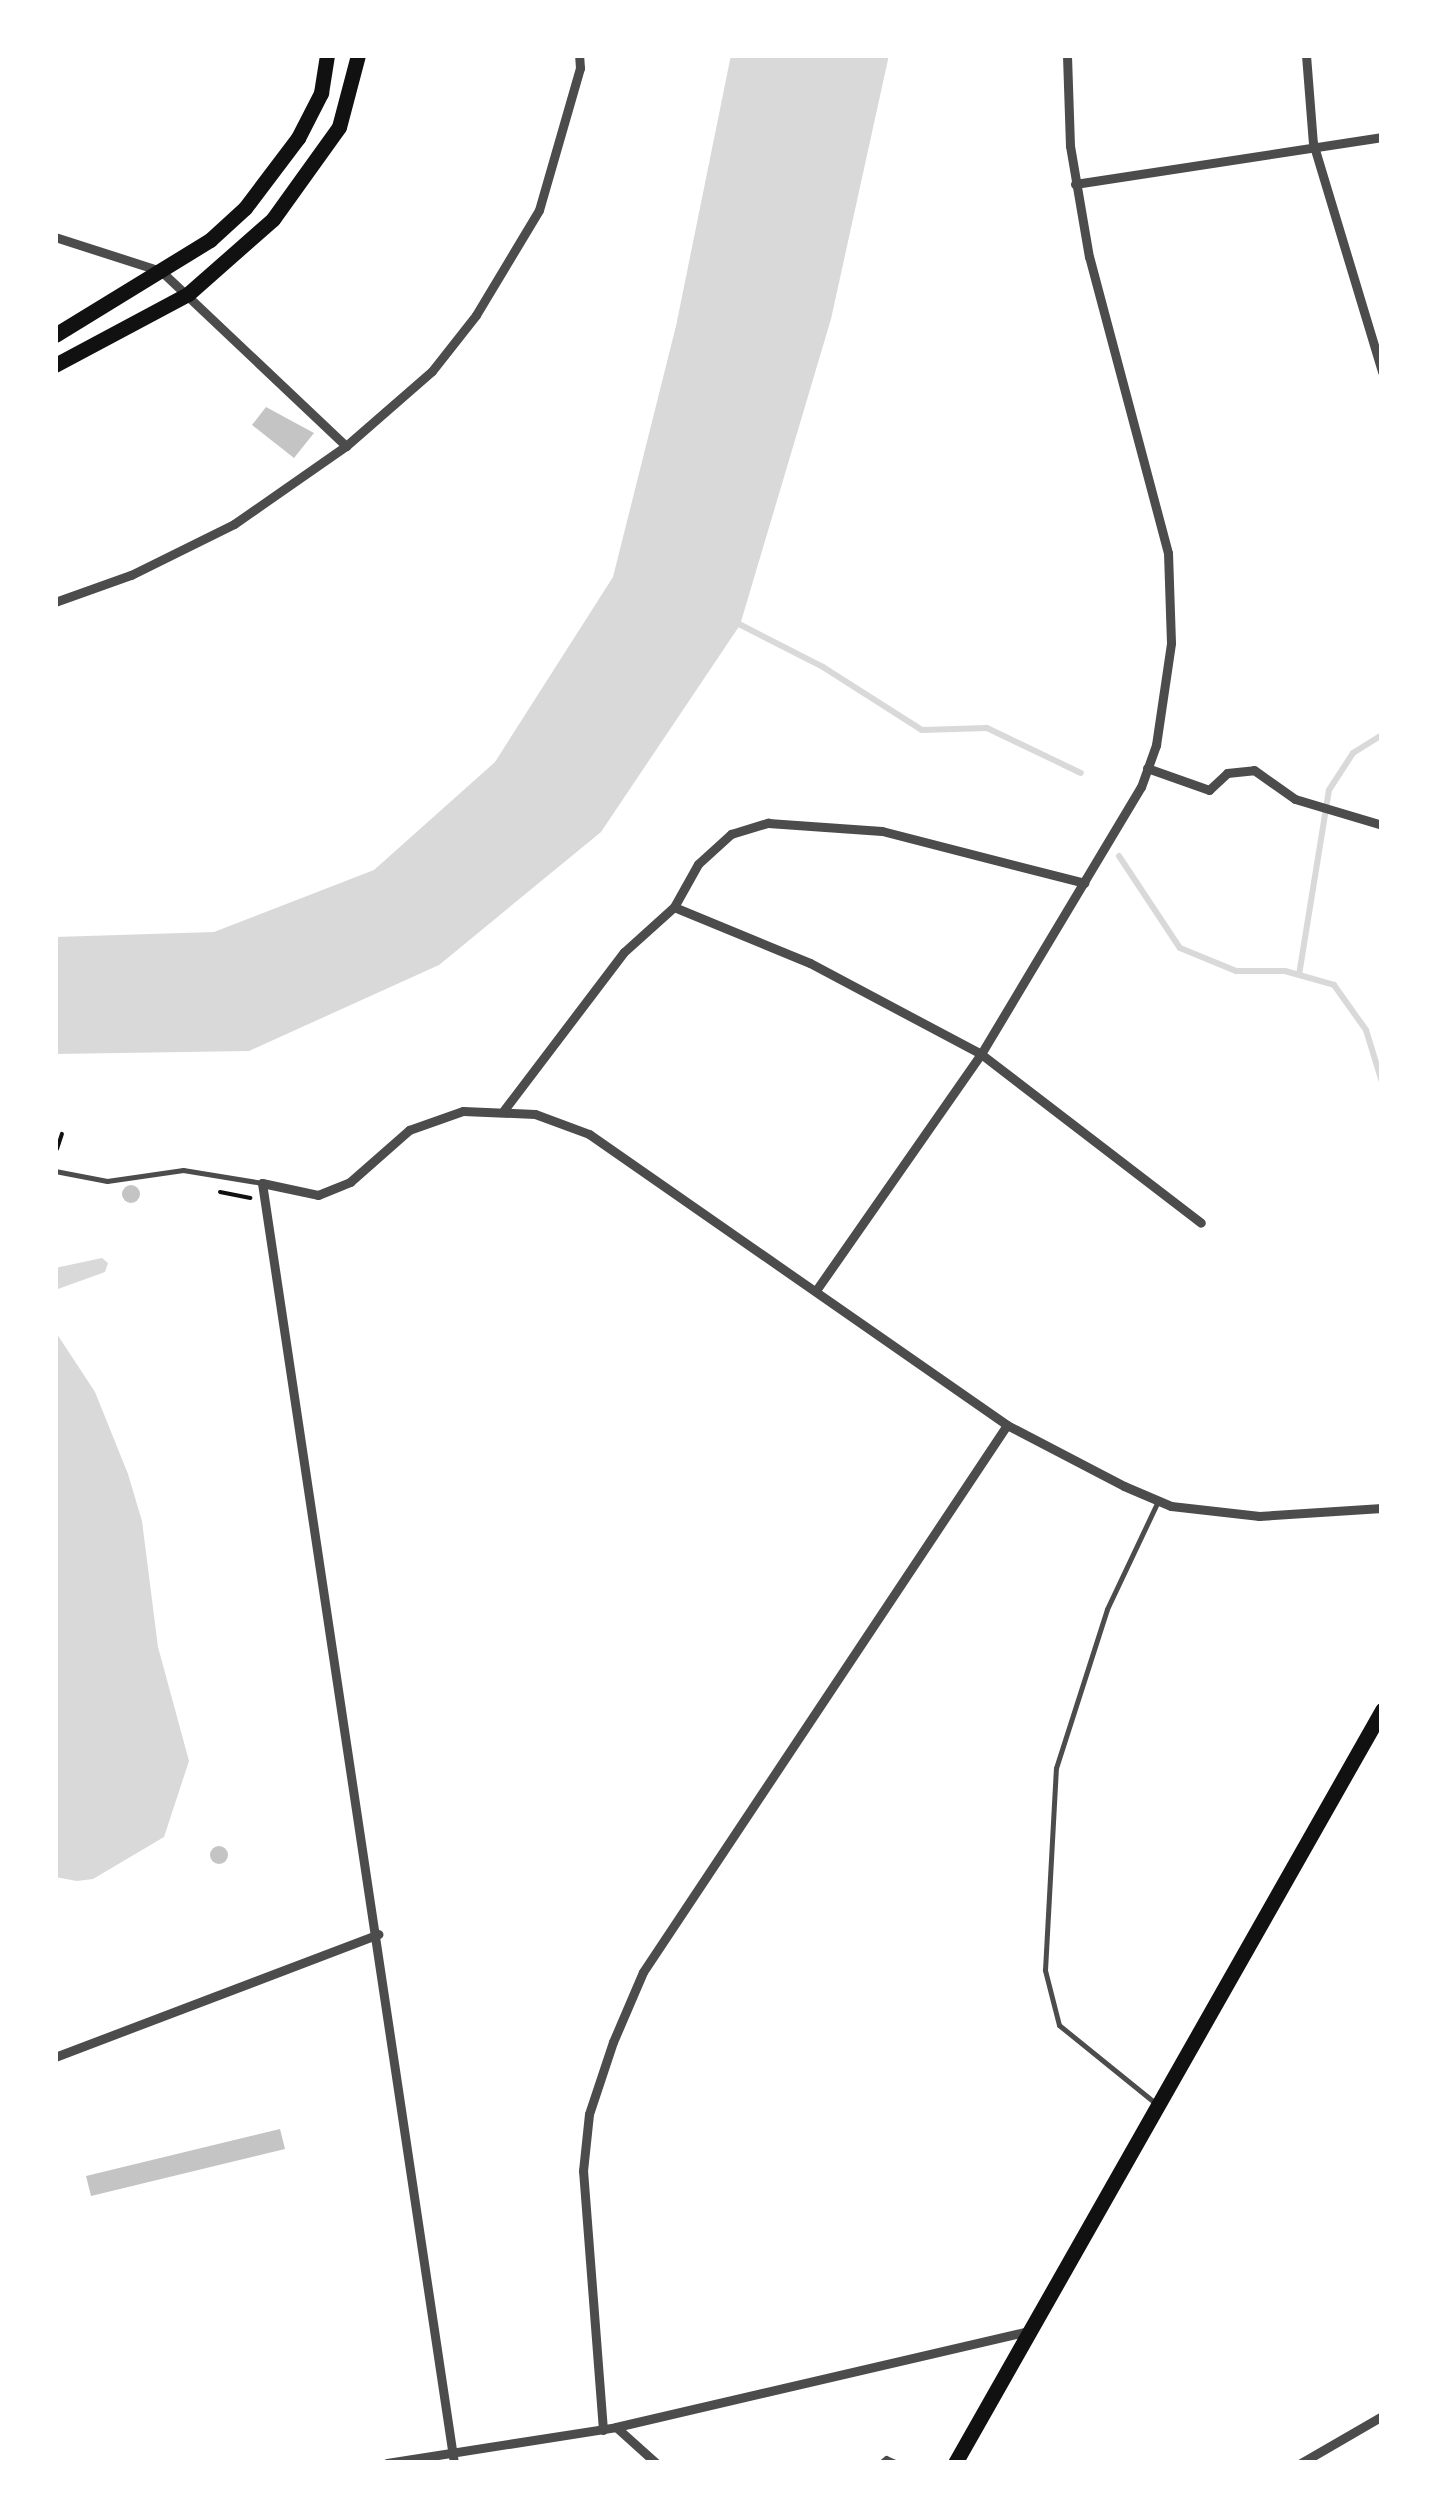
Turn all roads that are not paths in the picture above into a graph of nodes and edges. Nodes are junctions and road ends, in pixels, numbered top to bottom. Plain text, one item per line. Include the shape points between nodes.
1 (327, 55) edge
2 (358, 55) edge
3 (578, 55) edge
4 (1067, 55) edge
5 (1306, 55) edge
6 (1382, 137) edge
7 (1313, 143) junction
8 (1075, 184) junction
9 (55, 237) edge
10 (162, 271) junction
11 (188, 294) junction
12 (55, 335) edge
13 (55, 365) edge
14 (1382, 372) edge
15 (346, 446) junction
16 (55, 602) edge
17 (1148, 768) junction
18 (1382, 824) edge
19 (1084, 882) junction
20 (674, 907) junction
21 (981, 1054) junction
22 (504, 1110) junction
23 (55, 1171) edge
24 (262, 1183) junction
25 (1202, 1224) dead end
26 (817, 1289) junction
27 (1007, 1425) junction
28 (1158, 1501) junction
29 (1382, 1508) edge
30 (1382, 1710) edge
31 (378, 1934) junction
32 (55, 2057) edge
33 (1156, 2104) junction
34 (1027, 2330) junction
35 (1382, 2416) edge
36 (616, 2428) junction
37 (603, 2430) junction
38 (452, 2449) junction
39 (387, 2463) edge
40 (454, 2463) edge
41 (656, 2463) edge
42 (880, 2463) edge
43 (897, 2463) edge
44 (955, 2463) edge
45 (1302, 2463) edge

1 - 10 main road via 321,93 278,169 210,240
2 - 11 main road via 339,126 310,175 274,219
3 - 15 street via 580,68 530,225 476,315 432,371
4 - 8 street
5 - 7 street
6 - 7 street
7 - 8 street
7 - 14 street
8 - 17 street via 1168,553 1171,643
9 - 10 street
10 - 11 street
10 - 12 main road
11 - 13 main road
11 - 15 street
15 - 16 street via 234,524 131,575
17 - 18 street via 1209,790 1227,773 1254,770 1312,804
17 - 19 street
19 - 20 street via 882,831 768,823 731,834 698,864
19 - 21 street
20 - 21 street via 810,963
20 - 22 street via 624,952
21 - 25 street
21 - 26 street
22 - 24 street via 463,1111 410,1130 332,1190 299,1194
22 - 26 street via 589,1134
23 - 24 lane via 107,1181 182,1170
24 - 31 street
26 - 27 street
27 - 28 street
27 - 37 street via 643,1972 613,2042 589,2114 583,2171
28 - 29 street via 1260,1516
28 - 33 lane via 1107,1609 1056,1768 1045,1970 1059,2025
30 - 33 main road
31 - 32 street
31 - 38 street
33 - 34 main road
34 - 36 street
34 - 44 main road
35 - 45 street
36 - 37 street
36 - 41 street
37 - 38 street
38 - 39 street
38 - 40 street
42 - 43 lane

